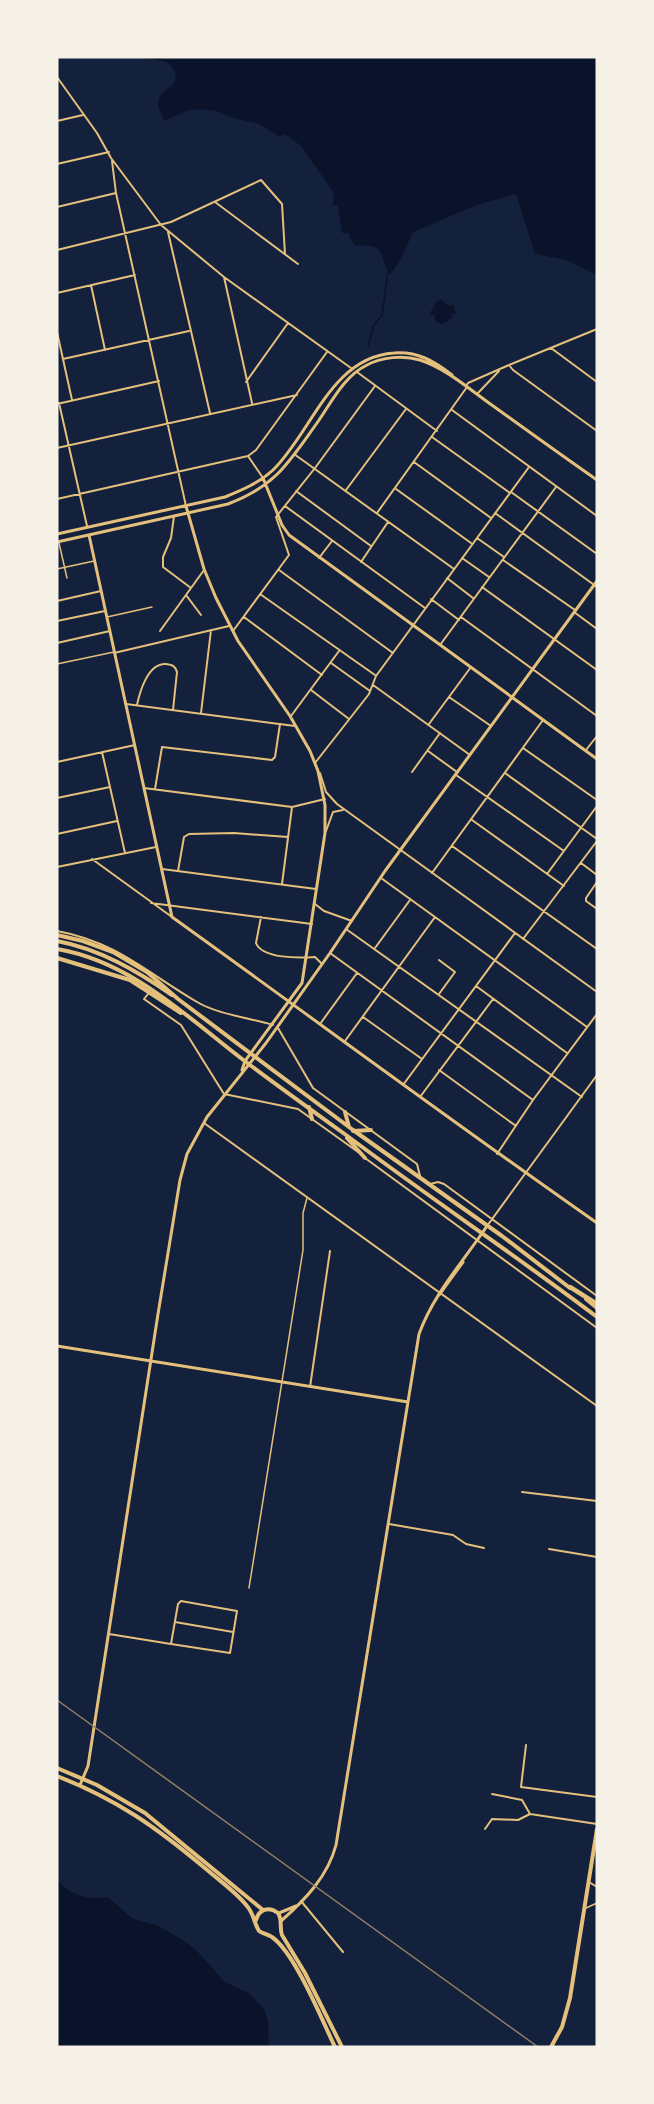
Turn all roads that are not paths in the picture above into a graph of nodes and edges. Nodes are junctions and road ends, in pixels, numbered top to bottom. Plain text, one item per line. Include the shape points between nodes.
1 (57, 77) edge
2 (83, 115) junction
3 (57, 121) edge
4 (109, 152) junction
5 (111, 158) junction
6 (57, 164) edge
7 (116, 193) junction
8 (215, 202) junction
9 (57, 207) edge
10 (161, 225) junction
11 (168, 232) junction
12 (126, 233) junction
13 (57, 249) edge
14 (285, 254) junction
15 (298, 264) dead end
16 (135, 275) junction
17 (224, 277) junction
18 (91, 285) junction
19 (57, 292) edge
20 (288, 323) junction
21 (597, 329) edge
22 (190, 331) junction
23 (57, 332) edge
24 (149, 340) junction
25 (550, 348) junction
26 (105, 350) junction
27 (327, 352) junction
28 (63, 359) junction
29 (508, 365) junction
30 (351, 368) junction
31 (501, 369) junction
32 (355, 372) junction
33 (159, 381) junction
34 (246, 382) junction
35 (460, 382) junction
36 (597, 382) edge
37 (375, 386) junction
38 (466, 387) junction
39 (477, 394) junction
40 (297, 395) junction
41 (72, 400) junction
42 (58, 403) edge
43 (252, 404) junction
44 (406, 409) junction
45 (452, 410) junction
46 (210, 412) junction
47 (168, 423) junction
48 (437, 431) junction
49 (597, 431) edge
50 (432, 437) junction
51 (69, 445) junction
52 (57, 448) edge
53 (294, 454) junction
54 (248, 456) junction
55 (414, 462) junction
56 (529, 467) junction
57 (315, 468) junction
58 (179, 472) junction
59 (263, 478) junction
60 (597, 480) edge
61 (265, 486) junction
62 (555, 487) junction
63 (396, 489) junction
64 (346, 490) junction
65 (296, 491) junction
66 (510, 493) junction
67 (80, 494) junction
68 (57, 499) edge
69 (186, 506) junction
70 (285, 506) junction
71 (538, 511) junction
72 (188, 513) junction
73 (377, 513) junction
74 (495, 513) junction
75 (277, 514) junction
76 (174, 516) junction
77 (597, 516) edge
78 (491, 518) junction
79 (389, 521) junction
80 (87, 527) junction
81 (522, 533) junction
82 (57, 534) edge
83 (89, 535) junction
84 (477, 538) junction
85 (58, 541) edge
86 (332, 541) junction
87 (472, 544) junction
88 (372, 546) junction
89 (597, 554) edge
90 (319, 558) junction
91 (462, 558) junction
92 (504, 559) junction
93 (94, 561) junction
94 (361, 562) junction
95 (65, 567) junction
96 (57, 569) edge
97 (204, 569) junction
98 (454, 569) junction
99 (279, 570) junction
100 (67, 578) dead end
101 (447, 578) junction
102 (490, 578) junction
103 (597, 581) edge
104 (596, 586) edge
105 (482, 587) junction
106 (191, 588) junction
107 (101, 591) junction
108 (186, 594) junction
109 (260, 594) junction
110 (474, 599) junction
111 (431, 600) junction
112 (57, 601) edge
113 (152, 607) dead end
114 (425, 608) junction
115 (105, 611) junction
116 (575, 611) junction
117 (201, 615) dead end
118 (107, 617) junction
119 (244, 617) junction
120 (460, 619) junction
121 (57, 621) edge
122 (229, 626) junction
123 (413, 627) junction
124 (597, 629) edge
125 (211, 630) junction
126 (110, 631) junction
127 (160, 631) dead end
128 (233, 632) junction
129 (554, 639) junction
130 (57, 643) edge
131 (440, 645) junction
132 (339, 651) junction
133 (114, 652) junction
134 (393, 653) junction
135 (331, 663) junction
136 (57, 664) edge
137 (471, 667) junction
138 (533, 669) junction
139 (597, 670) edge
140 (322, 675) junction
141 (376, 676) junction
142 (373, 685) junction
143 (311, 690) junction
144 (370, 691) junction
145 (449, 697) junction
146 (512, 697) junction
147 (126, 704) junction
148 (137, 706) junction
149 (173, 710) junction
150 (201, 714) junction
151 (290, 716) junction
152 (597, 716) edge
153 (349, 719) junction
154 (543, 720) junction
155 (280, 724) junction
156 (429, 724) junction
157 (296, 726) junction
158 (491, 726) junction
159 (440, 733) junction
160 (597, 736) edge
161 (135, 745) junction
162 (523, 748) junction
163 (586, 750) junction
164 (428, 751) junction
165 (102, 752) junction
166 (470, 755) junction
167 (597, 759) edge
168 (57, 762) edge
169 (315, 763) junction
170 (318, 771) junction
171 (412, 772) dead end
172 (505, 773) junction
173 (456, 774) junction
174 (110, 787) junction
175 (144, 788) junction
176 (155, 789) junction
177 (57, 798) edge
178 (488, 798) junction
179 (324, 799) junction
180 (597, 800) edge
181 (597, 806) edge
182 (292, 807) junction
183 (345, 811) junction
184 (472, 820) junction
185 (117, 821) junction
186 (581, 828) junction
187 (325, 833) junction
188 (57, 834) edge
189 (288, 837) junction
190 (597, 840) edge
191 (452, 846) junction
192 (156, 847) junction
193 (401, 850) junction
194 (564, 851) junction
195 (125, 853) junction
196 (92, 859) junction
197 (581, 863) junction
198 (57, 867) edge
199 (162, 869) junction
200 (178, 871) junction
201 (432, 873) junction
202 (547, 874) junction
203 (597, 875) edge
204 (381, 878) junction
205 (597, 882) edge
206 (282, 885) junction
207 (564, 886) junction
208 (317, 890) junction
209 (410, 900) junction
210 (151, 903) junction
211 (315, 904) junction
212 (169, 906) junction
213 (597, 909) edge
214 (544, 911) junction
215 (172, 917) junction
216 (261, 917) junction
217 (435, 917) junction
218 (352, 921) junction
219 (312, 924) junction
220 (346, 928) junction
221 (57, 933) edge
222 (515, 933) junction
223 (523, 939) junction
224 (57, 941) edge
225 (57, 949) edge
226 (375, 949) junction
227 (597, 950) edge
228 (330, 953) junction
229 (57, 958) edge
230 (307, 958) junction
231 (439, 960) dead end
232 (495, 960) junction
233 (322, 964) junction
234 (144, 966) junction
235 (399, 966) junction
236 (147, 972) junction
237 (357, 972) junction
238 (476, 986) junction
239 (382, 990) junction
240 (149, 992) junction
241 (597, 992) edge
242 (439, 994) junction
243 (178, 999) junction
244 (493, 999) junction
245 (292, 1003) junction
246 (460, 1009) junction
247 (597, 1014) edge
248 (185, 1015) junction
249 (363, 1016) junction
250 (477, 1022) junction
251 (320, 1024) junction
252 (275, 1026) junction
253 (587, 1027) junction
254 (441, 1033) junction
255 (345, 1041) junction
256 (458, 1046) junction
257 (567, 1053) junction
258 (254, 1055) junction
259 (422, 1059) junction
260 (248, 1063) junction
261 (439, 1070) junction
262 (551, 1075) junction
263 (597, 1075) edge
264 (403, 1085) junction
265 (224, 1094) junction
266 (420, 1097) junction
267 (582, 1097) junction
268 (533, 1100) junction
269 (308, 1106) junction
270 (345, 1112) junction
271 (312, 1119) junction
272 (204, 1123) junction
273 (516, 1126) junction
274 (351, 1129) junction
275 (371, 1130) junction
276 (345, 1135) junction
277 (497, 1154) junction
278 (365, 1158) junction
279 (526, 1174) junction
280 (421, 1179) junction
281 (428, 1184) junction
282 (307, 1197) junction
283 (493, 1219) junction
284 (597, 1223) edge
285 (487, 1226) junction
286 (483, 1233) junction
287 (478, 1240) junction
288 (330, 1251) dead end
289 (570, 1287) joint
290 (440, 1294) junction
291 (597, 1296) edge
292 (597, 1306) edge
293 (597, 1317) edge
294 (597, 1328) edge
295 (57, 1346) edge
296 (151, 1362) junction
297 (281, 1382) junction
298 (310, 1387) junction
299 (408, 1402) junction
300 (597, 1406) edge
301 (522, 1492) dead end
302 (597, 1501) edge
303 (389, 1524) junction
304 (484, 1548) dead end
305 (549, 1549) dead end
306 (597, 1557) edge
307 (249, 1588) dead end
308 (175, 1622) junction
309 (233, 1632) junction
310 (109, 1634) junction
311 (171, 1644) junction
312 (525, 1745) dead end
313 (57, 1768) edge
314 (57, 1776) edge
315 (82, 1779) junction
316 (80, 1785) junction
317 (492, 1794) dead end
318 (597, 1797) edge
319 (530, 1814) junction
320 (597, 1824) edge
321 (485, 1829) dead end
322 (597, 1829) edge
323 (589, 1882) junction
324 (597, 1887) edge
325 (301, 1901) junction
326 (597, 1904) edge
327 (296, 1906) junction
328 (585, 1909) junction
329 (263, 1910) junction
330 (278, 1913) junction
331 (255, 1921) junction
332 (281, 1921) junction
333 (279, 1929) junction
334 (270, 1935) junction
335 (343, 1952) dead end
336 (335, 2047) edge
337 (342, 2047) edge
338 (551, 2047) edge

1 - 2 street
2 - 3 street
2 - 4 street
4 - 5 street
4 - 6 street
5 - 7 street
5 - 10 street
7 - 9 street
7 - 12 street
8 - 10 street
8 - 14 street
8 - 14 street via 262,180 282,204
10 - 11 street
10 - 12 street
11 - 17 street
11 - 22 street
12 - 13 street
12 - 16 street
14 - 15 street
16 - 18 street
16 - 24 street
17 - 20 street
17 - 34 street
18 - 19 street
18 - 26 street
20 - 27 street
20 - 34 street
21 - 25 street
22 - 24 street
22 - 46 street
23 - 28 street
24 - 26 street
24 - 33 street
25 - 29 street
25 - 36 street
26 - 28 street
27 - 30 street
27 - 40 street
28 - 41 street
29 - 31 street
29 - 49 street
30 - 35 street via 376,356 409,353 430,359
30 - 59 street via 287,454
31 - 38 street
31 - 39 street
32 - 35 street via 378,360 408,358 428,363
32 - 37 street
32 - 53 street
33 - 41 street
33 - 47 street
34 - 43 street
35 - 38 street
37 - 44 street
37 - 57 street
38 - 39 street
38 - 45 street
39 - 60 street
40 - 43 street
40 - 54 street
41 - 42 street
42 - 51 street
43 - 46 street
44 - 48 street
44 - 64 street
45 - 48 street
45 - 56 street
46 - 47 street
47 - 51 street
47 - 58 street
48 - 50 street
50 - 55 street
50 - 66 street
51 - 52 street
51 - 67 street
53 - 57 street
53 - 61 street
54 - 58 street
54 - 59 street
55 - 63 street
55 - 78 street
56 - 62 street
56 - 66 street
57 - 64 street
57 - 65 street
58 - 67 street
58 - 69 street
59 - 61 street
59 - 69 street via 225,497
61 - 72 street via 228,504
61 - 75 street
62 - 71 street
62 - 77 street
63 - 73 street
63 - 87 street
64 - 73 street
65 - 70 street
65 - 88 street
66 - 71 street
66 - 74 street
67 - 68 street
67 - 80 street
69 - 72 street
69 - 80 street
70 - 75 street
70 - 86 street
71 - 81 street
71 - 89 street
72 - 76 street
72 - 97 street
73 - 79 street
74 - 78 street
74 - 81 street
75 - 90 street via 289,535
75 - 99 street via 275,520 289,553
76 - 83 street
76 - 106 street via 162,562 173,576
78 - 84 street
79 - 88 street
79 - 98 street
80 - 82 street
81 - 92 street
81 - 104 street
83 - 85 street
83 - 93 street
84 - 87 street
84 - 92 street
85 - 95 street
86 - 90 street
86 - 94 street
87 - 91 street
88 - 94 street
90 - 123 street
91 - 98 street
91 - 102 street
92 - 102 street
92 - 116 street
93 - 95 street
93 - 107 street
94 - 114 street
95 - 96 street
95 - 100 street
97 - 106 street
97 - 122 street
98 - 101 street
99 - 109 street
99 - 134 street
101 - 110 street
101 - 111 street
102 - 105 street
103 - 104 street
104 - 116 street
105 - 110 street
105 - 129 street
106 - 108 street
107 - 112 street
107 - 115 street
108 - 117 street
108 - 127 street
109 - 119 street
109 - 132 street
110 - 120 street
111 - 114 street
111 - 120 street
113 - 118 street
114 - 123 street
115 - 118 street
115 - 121 street
116 - 124 street
116 - 129 street
118 - 126 street
119 - 128 street
119 - 140 street
120 - 131 street
120 - 138 street
122 - 125 street
122 - 128 street
123 - 131 street
123 - 134 street
125 - 133 street
125 - 150 street
126 - 130 street
126 - 133 street
128 - 151 street
129 - 138 street
129 - 139 street
131 - 137 street
132 - 135 street
132 - 141 street
133 - 136 street
133 - 147 street
134 - 141 street
135 - 140 street
135 - 144 street
137 - 145 street
137 - 146 street
138 - 146 street
138 - 152 street
140 - 143 street
141 - 142 street
142 - 144 street
142 - 156 street
143 - 151 street
143 - 153 street
144 - 153 street
145 - 156 street
145 - 158 street
146 - 154 street
146 - 158 street
147 - 148 street
147 - 161 street
148 - 149 street
148 - 149 street via 153,669 163,664 175,667 177,672
149 - 150 street
150 - 155 street
151 - 157 street
153 - 169 street
154 - 162 street
154 - 163 street
155 - 157 street
155 - 176 street via 272,760 162,747
156 - 159 street
157 - 169 street
158 - 166 street
159 - 164 street
159 - 166 street
160 - 163 street
161 - 165 street
161 - 175 street
162 - 172 street
162 - 180 street
163 - 167 street
164 - 171 street
164 - 173 street
165 - 168 street
165 - 174 street
166 - 173 street
169 - 170 street
170 - 179 street
170 - 183 street via 326,792
172 - 178 street
172 - 186 street
173 - 178 street
173 - 193 street
174 - 177 street
174 - 185 street
175 - 176 street
175 - 192 street
176 - 182 street
178 - 184 street
178 - 194 street
179 - 182 street
179 - 187 street
181 - 186 street
182 - 189 street
183 - 187 street via 333,812
183 - 193 street
184 - 191 street
184 - 202 street
185 - 188 street
185 - 195 street
186 - 190 street
186 - 194 street
187 - 208 street
189 - 200 street via 189,834 184,837
189 - 206 street
190 - 197 street
191 - 201 street
191 - 214 street
192 - 195 street
192 - 199 street
193 - 201 street
193 - 204 street
194 - 202 street
195 - 196 street
196 - 198 street
196 - 210 street
197 - 203 street
197 - 207 street
199 - 200 street
199 - 212 street
200 - 206 street
201 - 222 street
202 - 207 street
204 - 209 street
204 - 218 street
205 - 213 street via 586,898
206 - 208 street
207 - 214 street
208 - 211 street
209 - 217 street
209 - 226 street
210 - 212 street
210 - 215 street
211 - 218 street
211 - 219 street
212 - 215 street
212 - 216 street
214 - 223 street
214 - 227 street
215 - 245 street
216 - 219 street
216 - 230 street via 257,947 267,954
217 - 232 street
217 - 235 street
218 - 220 street
219 - 230 street
220 - 226 street
220 - 228 street
221 - 234 street via 100,943
221 - 236 main road via 113,952
222 - 223 street
222 - 232 street
223 - 241 street
224 - 243 main road via 123,964
225 - 248 main road via 105,964 142,982
226 - 235 street
228 - 233 street
228 - 237 street
229 - 240 main road via 123,978
230 - 233 street via 315,957
230 - 245 street via 302,983
231 - 242 street via 455,972
232 - 238 street
232 - 253 street
233 - 245 street
234 - 236 street
234 - 252 street via 207,1006
235 - 239 street
235 - 242 street
236 - 243 main road
237 - 239 street
237 - 251 street
238 - 244 street
238 - 246 street
239 - 249 street
239 - 254 street
240 - 248 main road
240 - 265 street via 144,999 181,1025
242 - 246 street
243 - 258 main road
244 - 250 street
244 - 257 street
245 - 251 street
245 - 252 street
246 - 250 street
246 - 254 street
247 - 253 street
248 - 260 main road
249 - 255 street
249 - 259 street
250 - 256 street
250 - 262 street
251 - 255 street
252 - 258 street
252 - 270 street via 313,1088
253 - 257 street
254 - 256 street
254 - 259 street
255 - 264 street
256 - 261 street
256 - 268 street
257 - 262 street
258 - 260 street
258 - 274 main road
259 - 264 street
260 - 265 street
260 - 269 main road
261 - 266 street
261 - 273 street
262 - 267 street
262 - 268 street
263 - 267 street
264 - 266 street
265 - 271 street via 294,1108
265 - 272 street
266 - 277 street
267 - 279 street
268 - 273 street
269 - 271 main road
269 - 276 main road
270 - 274 main road
270 - 275 street
271 - 278 street
272 - 282 street
272 - 296 street via 187,1154 180,1180
273 - 277 street
274 - 275 main road
274 - 280 main road
275 - 280 street via 417,1164
276 - 278 main road
276 - 286 main road
277 - 279 street
278 - 287 street
279 - 283 street
279 - 284 street
280 - 281 main road
281 - 283 street via 444,1184
281 - 285 main road
282 - 290 street
282 - 297 street via 303,1250
283 - 285 street
283 - 291 street
285 - 286 street
285 - 289 main road
286 - 287 street
286 - 293 main road
287 - 290 street
287 - 294 street
288 - 298 street
289 - 292 highway
290 - 299 street via 419,1334
290 - 300 street
295 - 296 street
296 - 297 street
296 - 310 street
297 - 298 street
297 - 307 street
298 - 299 street
299 - 303 street
301 - 302 street
303 - 304 street via 453,1534 466,1544
303 - 325 street via 336,1845 324,1873
305 - 306 street
308 - 309 street
308 - 309 street via 181,1602 236,1611
308 - 311 street
309 - 311 street via 228,1654
310 - 311 street
310 - 315 street via 88,1766
312 - 318 street via 521,1787
313 - 315 main road
314 - 316 main road
315 - 316 street
315 - 329 main road via 145,1814
316 - 331 main road via 158,1830 239,1897
317 - 319 street via 522,1800
319 - 320 street
319 - 321 street via 518,1820 492,1819
322 - 323 main road
323 - 324 street
323 - 328 main road
325 - 327 street
325 - 335 street
326 - 328 street
327 - 330 street
327 - 332 street
328 - 338 main road via 568,2009
329 - 330 main road
329 - 331 main road
330 - 332 main road
331 - 334 main road via 259,1931
332 - 333 main road
333 - 334 main road
333 - 337 main road
334 - 336 main road via 303,1980

